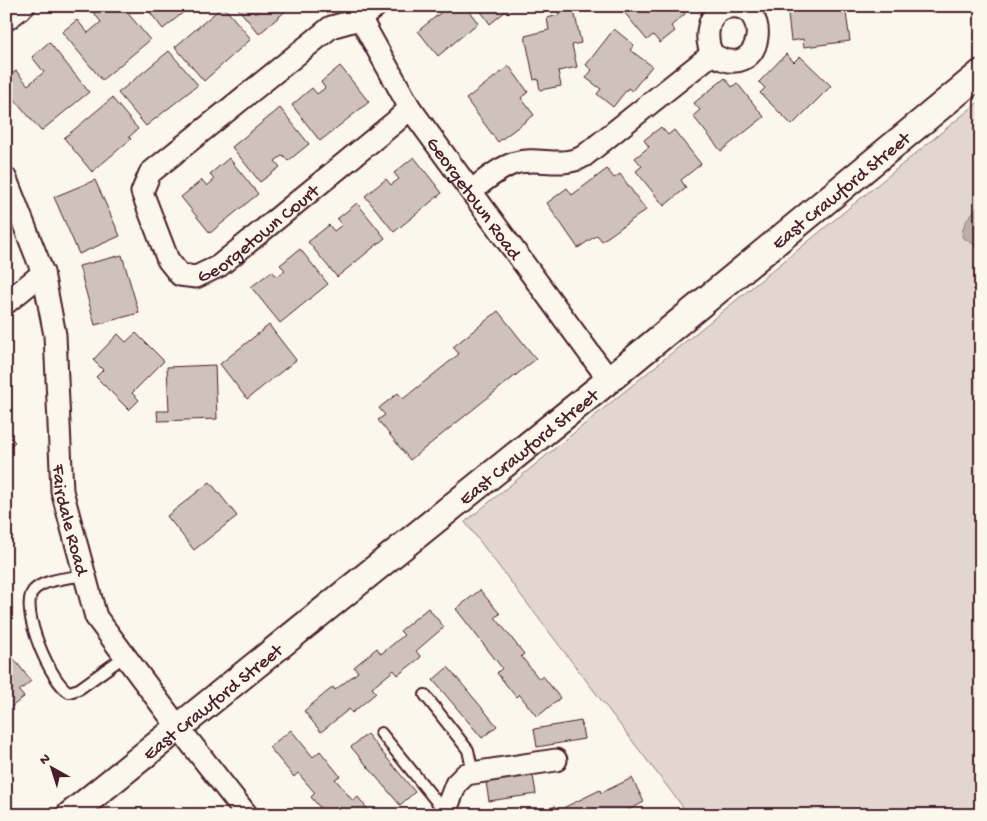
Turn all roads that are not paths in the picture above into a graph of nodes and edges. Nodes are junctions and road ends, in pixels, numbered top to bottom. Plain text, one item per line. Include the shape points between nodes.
1 (24, 6) edge
2 (363, 10) edge
3 (6, 20) edge
4 (712, 54) dead end
5 (981, 72) edge
6 (410, 108) junction
7 (6, 178) edge
8 (471, 191) junction
9 (43, 273) junction
10 (6, 303) edge
11 (609, 380) junction
12 (85, 574) junction
13 (125, 656) junction
14 (425, 695) dead end
15 (178, 727) junction
16 (381, 733) dead end
17 (556, 760) dead end
18 (473, 773) junction
19 (444, 813) edge
20 (70, 815) edge
21 (247, 815) edge

1 - 3 street
2 - 6 street, Georgetown Road
2 - 6 street, Georgetown Court via 331,27 150,173 142,192 168,260 180,275 196,277 219,266
4 - 8 street via 574,162 514,164
5 - 11 street, East Crawford Street
6 - 8 street, Georgetown Road
7 - 9 street, Fairdale Road
8 - 11 street, Georgetown Road
9 - 10 street
9 - 12 street, Fairdale Road via 55,335 62,491
11 - 15 street, East Crawford Street
12 - 13 street, Fairdale Road via 96,616
12 - 13 lane via 39,585 32,592 28,612 41,648 60,686 69,692 79,689
13 - 15 street, Fairdale Road
14 - 18 lane via 468,750
15 - 20 street, East Crawford Street
15 - 21 street, Fairdale Road
16 - 19 lane
17 - 18 street
18 - 19 street via 460,778

